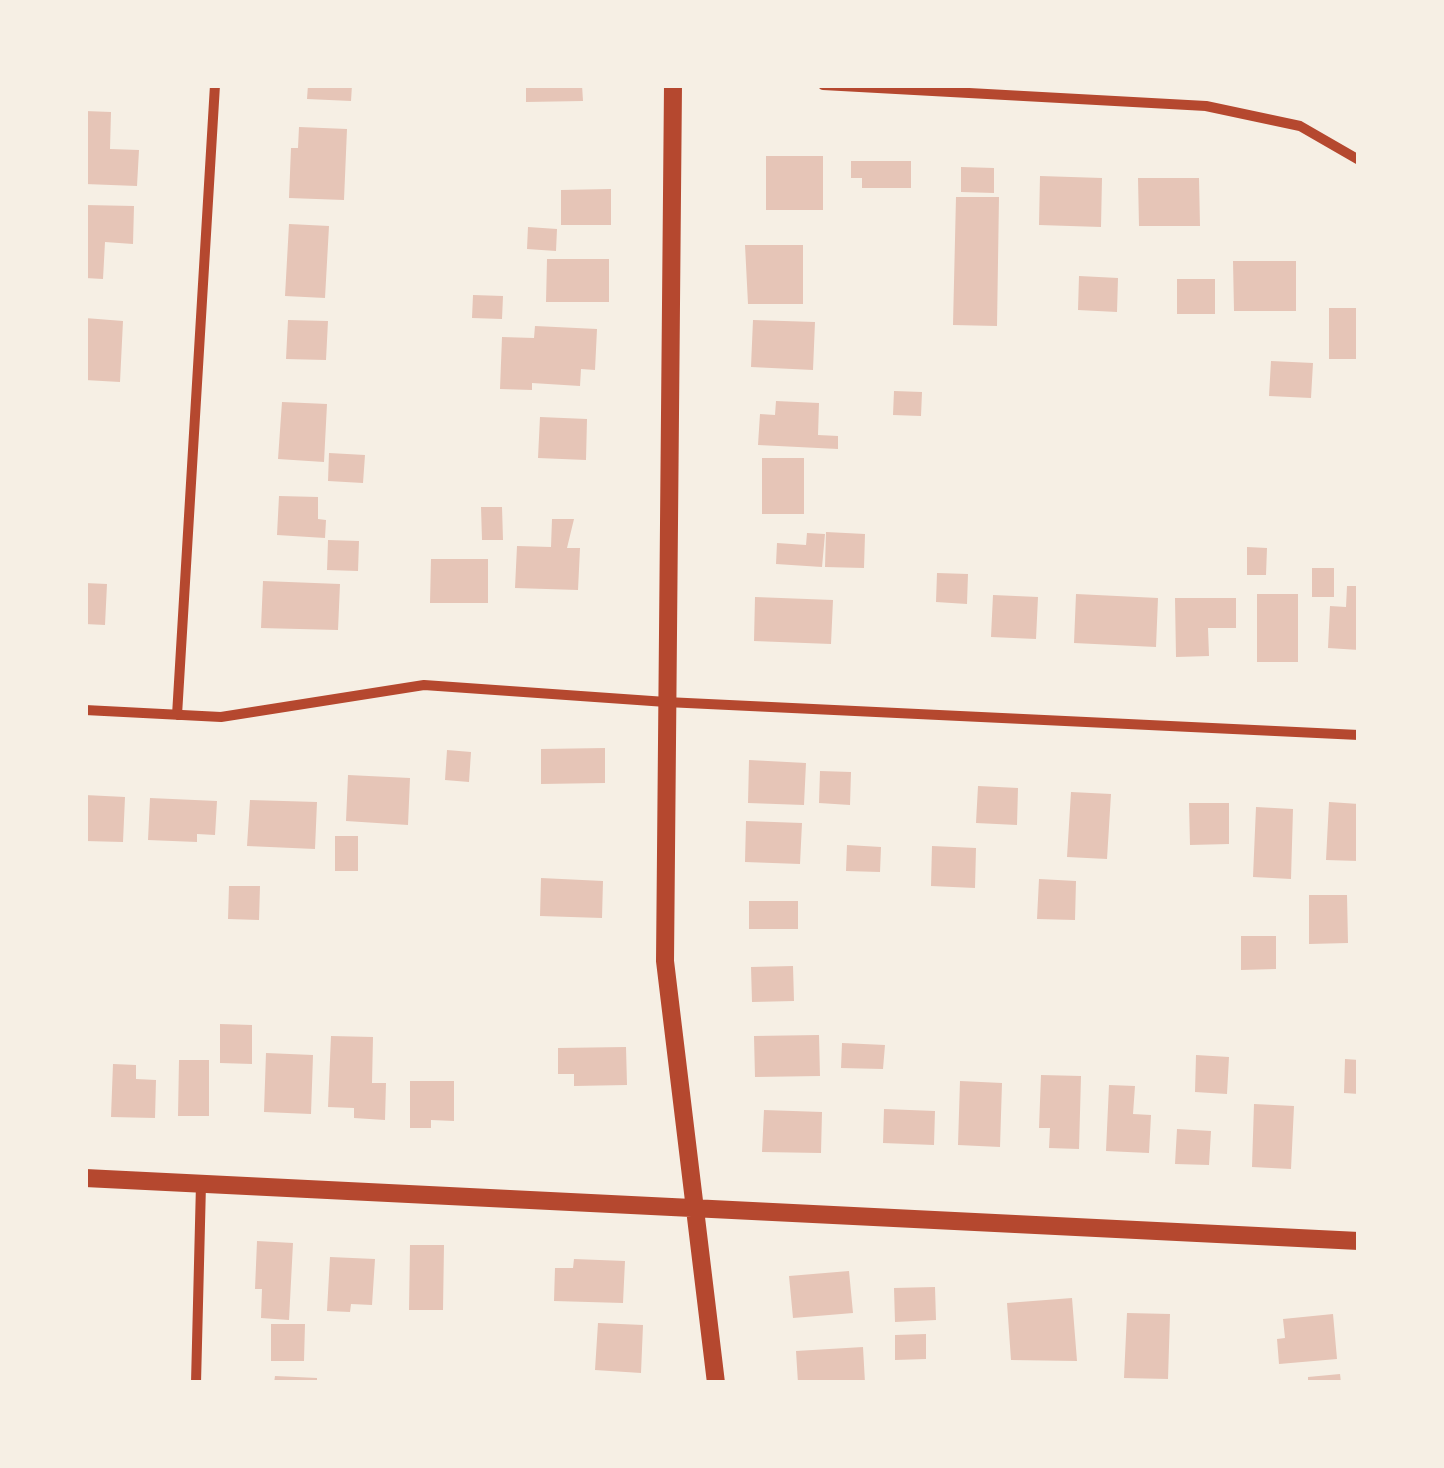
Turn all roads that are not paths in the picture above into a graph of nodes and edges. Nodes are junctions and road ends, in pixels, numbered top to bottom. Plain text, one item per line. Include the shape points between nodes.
1 (216, 85) edge
2 (673, 85) edge
3 (823, 85) edge
4 (1359, 160) edge
5 (666, 702) junction
6 (85, 710) edge
7 (176, 715) junction
8 (1359, 735) edge
9 (85, 1178) edge
10 (201, 1184) junction
11 (694, 1209) junction
12 (1359, 1241) edge
13 (196, 1383) edge
14 (716, 1383) edge

1 - 7 street
2 - 5 street
3 - 4 street via 1206,106 1300,126
5 - 7 street via 424,685 221,717
5 - 8 street
5 - 11 street via 665,961
6 - 7 street
9 - 10 street
10 - 11 street
10 - 13 street
11 - 12 street
11 - 14 street

